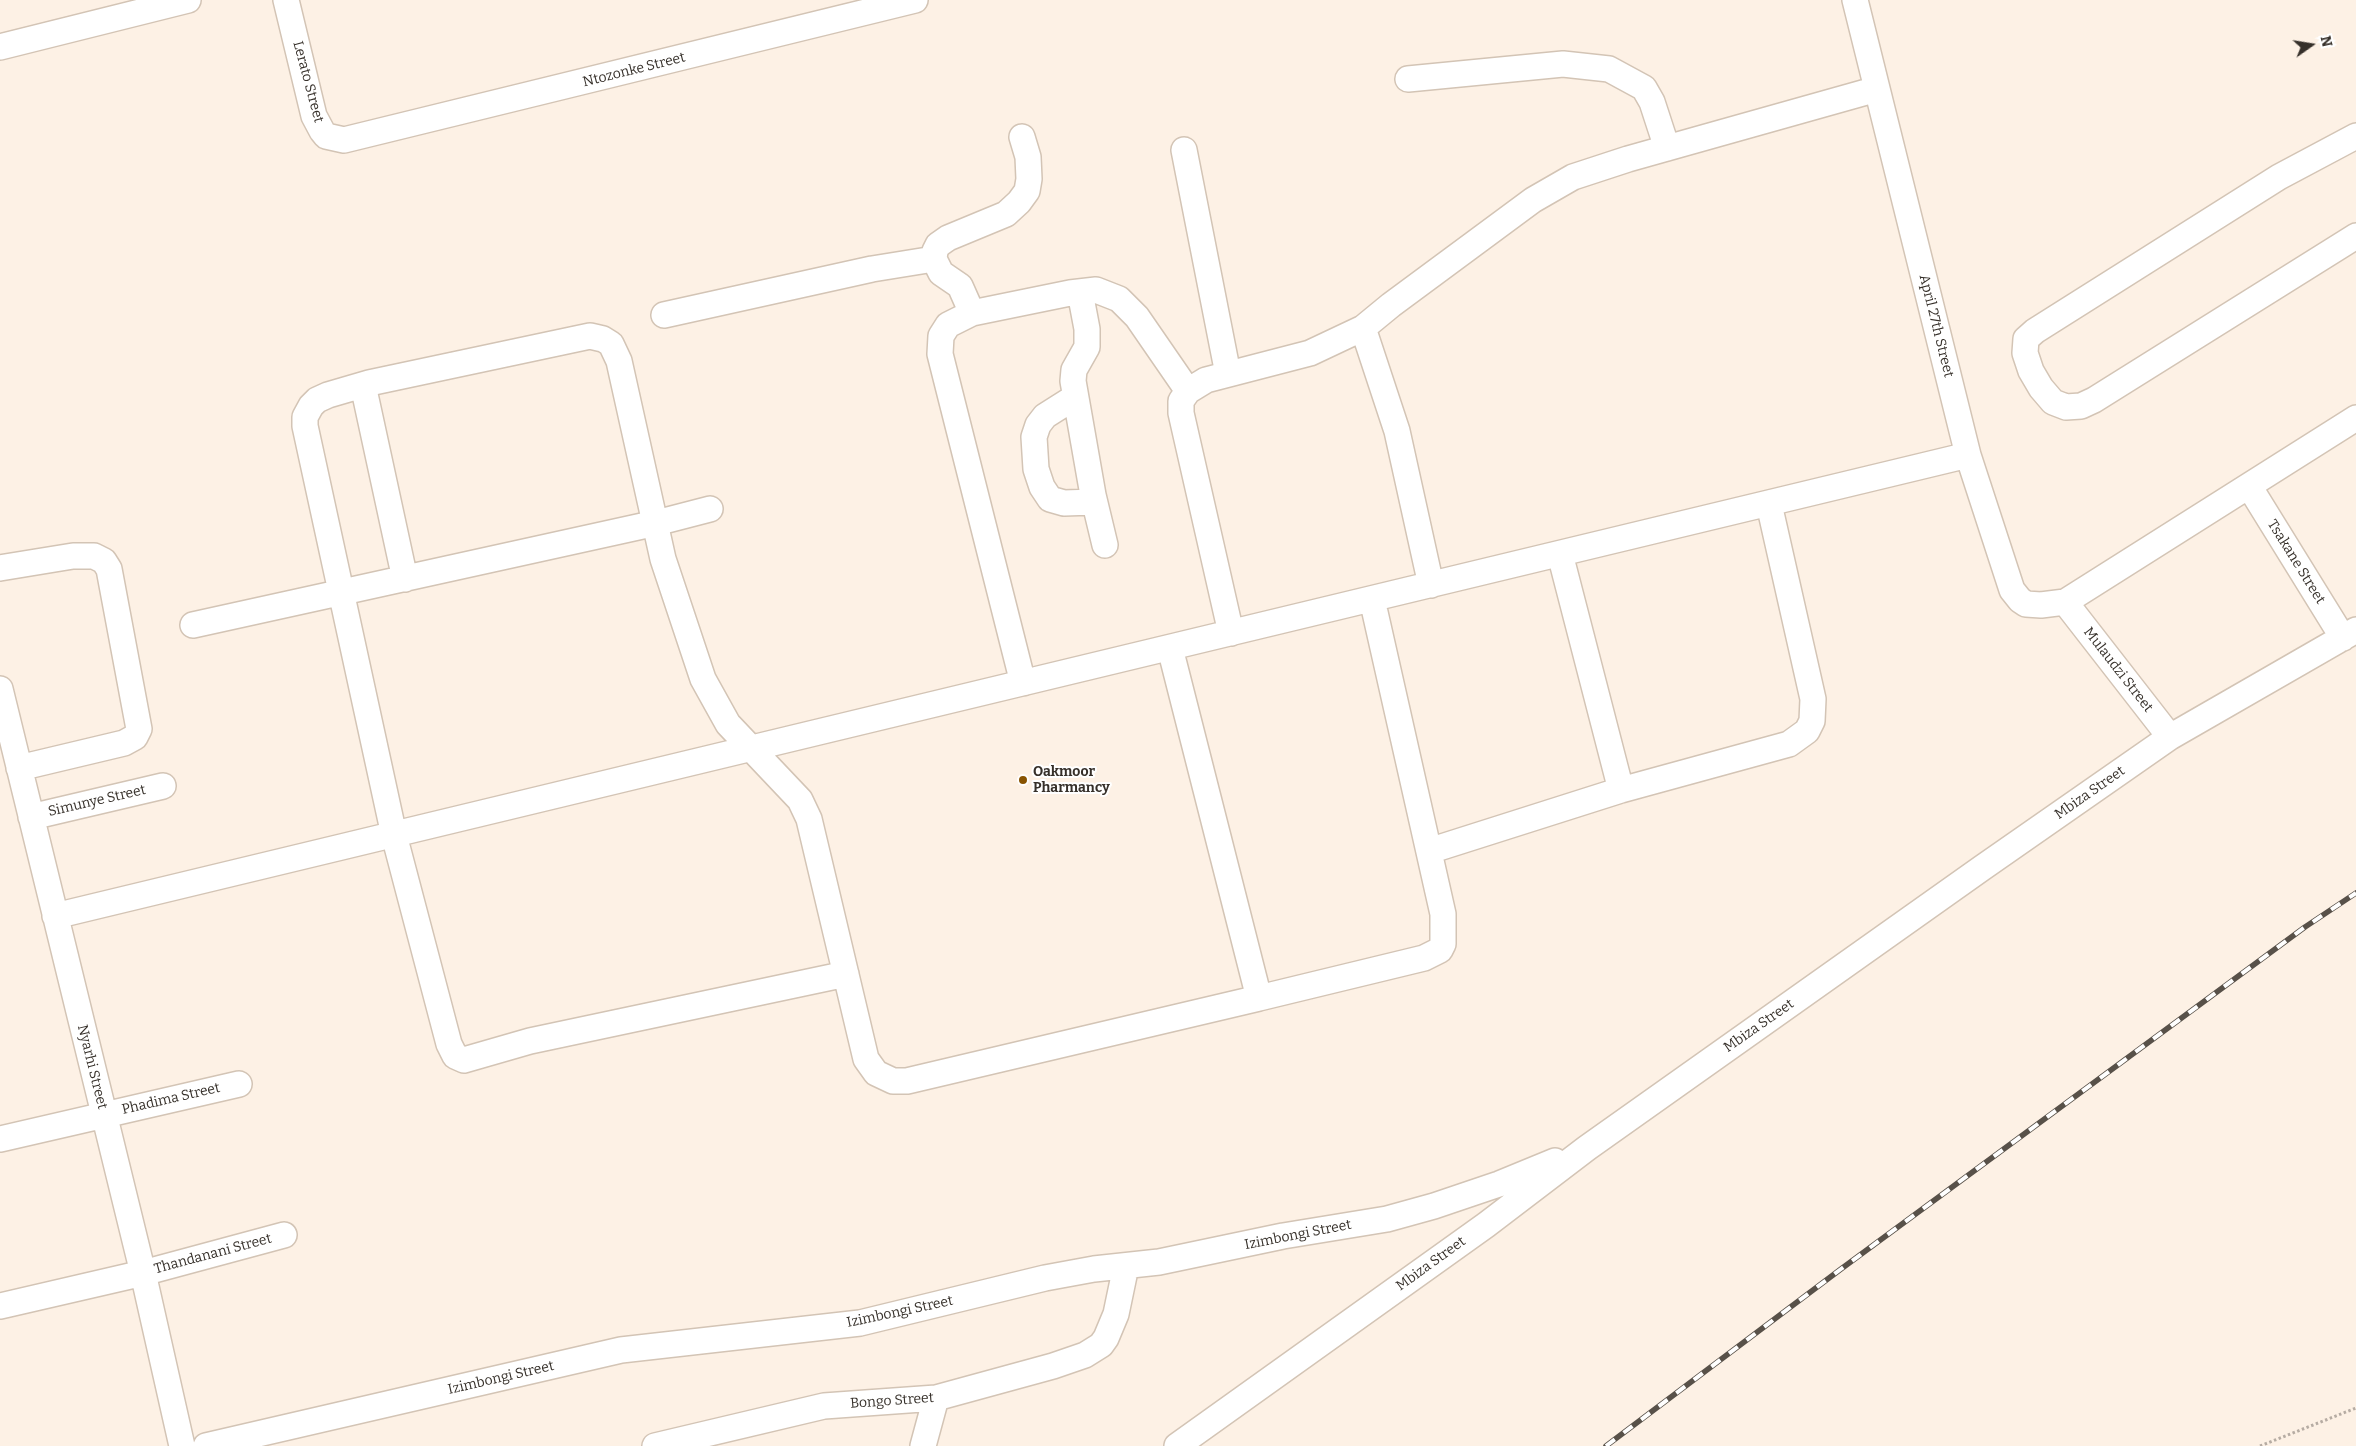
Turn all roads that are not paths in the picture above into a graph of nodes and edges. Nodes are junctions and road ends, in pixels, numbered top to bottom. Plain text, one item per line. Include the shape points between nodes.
1 (188, 0) edge
2 (286, 0) edge
3 (916, 0) edge
4 (1856, 0) edge
5 (0, 47) edge
6 (1408, 79) dead end
7 (1877, 89) junction
8 (2356, 136) edge
9 (1022, 137) dead end
10 (352, 139) joint
11 (1667, 148) junction
12 (1184, 150) dead end
13 (2356, 236) edge
14 (934, 259) junction
15 (1080, 292) junction
16 (972, 313) junction
17 (664, 315) dead end
18 (1363, 328) junction
19 (1228, 374) junction
20 (363, 385) junction
21 (1188, 391) junction
22 (1075, 398) junction
23 (2356, 418) edge
24 (1968, 455) junction
25 (2249, 486) junction
26 (1094, 502) junction
27 (1769, 504) junction
28 (710, 509) dead end
29 (656, 524) junction
30 (1105, 545) dead end
31 (1560, 554) junction
32 (0, 568) edge
33 (406, 579) junction
34 (1432, 585) junction
35 (342, 592) junction
36 (1372, 599) junction
37 (2065, 602) junction
38 (193, 625) dead end
39 (1231, 633) junction
40 (2350, 634) edge
41 (1170, 648) junction
42 (1023, 683) junction
43 (0, 689) edge
44 (2170, 738) junction
45 (750, 749) junction
46 (19, 768) junction
47 (163, 786) dead end
48 (1621, 790) junction
49 (31, 816) junction
50 (394, 835) junction
51 (1429, 851) junction
52 (55, 916) junction
53 (846, 974) junction
54 (1259, 998) junction
55 (239, 1084) dead end
56 (104, 1115) junction
57 (0, 1139) edge
58 (1587, 1148) junction
59 (284, 1235) dead end
60 (1126, 1266) junction
61 (143, 1273) junction
62 (0, 1306) edge
63 (936, 1398) junction
64 (182, 1446) edge
65 (206, 1446) edge
66 (655, 1446) edge
67 (923, 1446) edge
68 (1177, 1446) edge

1 - 5 street
2 - 10 street, Lerato Street via 317,123 326,136
3 - 10 street, Ntozonke Street
4 - 7 street, April 27th Street
6 - 11 street via 1563,64 1609,69 1644,88
7 - 11 street
7 - 24 street, April 27th Street
8 - 13 street via 2279,177 2035,331 2026,340 2025,353 2031,371 2053,402 2066,407 2081,406
9 - 14 street via 1028,157 1028,179 1027,191 1020,202 1006,214 948,238 938,245
11 - 18 street via 1573,177 1555,186
12 - 19 street
14 - 16 street via 941,273 960,286
14 - 17 street via 872,268
15 - 16 street
15 - 21 street via 1096,290 1119,299 1137,316
15 - 22 street via 1087,347 1074,370
16 - 42 street via 948,325 941,336 940,354
18 - 19 street via 1310,353
18 - 34 street via 1397,431
19 - 21 street via 1206,380
20 - 29 street via 590,336 603,339 611,344 619,361
20 - 33 street
20 - 35 street via 317,400 305,417
21 - 39 street via 1180,401 1180,413
22 - 26 street
22 - 26 street via 1045,416 1038,425 1034,437 1036,469 1050,499 1064,503
23 - 25 street
24 - 27 street
24 - 37 street, April 27th Street via 2012,590 2026,604
25 - 37 street
25 - 40 street, Tsakane Street
26 - 30 street
27 - 31 street
27 - 48 street via 1813,699 1812,721 1807,731 1789,744
28 - 29 street
29 - 33 street
29 - 45 street via 663,559 703,679 728,724
31 - 34 street
31 - 48 street
32 - 46 street via 73,556 94,556 104,561 109,569 138,729 135,737 124,743
33 - 35 street
34 - 36 street
35 - 38 street
35 - 50 street
36 - 39 street
36 - 51 street
37 - 44 street, Mulaudzi Street
39 - 41 street
40 - 44 street, Mbiza Street
41 - 42 street
41 - 54 street
42 - 45 street
43 - 46 street, Nyarhi Street
44 - 58 street, Mbiza Street
45 - 50 street
45 - 53 street via 800,800 809,819
46 - 49 street, Nyarhi Street
47 - 49 street, Simunye Street
48 - 51 street
49 - 52 street, Nyarhi Street
50 - 52 street
50 - 53 street via 449,1044 459,1059
51 - 54 street via 1443,914 1444,938 1440,950 1424,958
52 - 56 street, Nyarhi Street
53 - 54 street via 866,1059 876,1073 893,1081 907,1081
55 - 56 street, Phadima Street
56 - 57 street, Phadima Street
56 - 61 street, Nyarhi Street
58 - 60 street, Izimbongi Street via 1499,1184 1387,1219
58 - 68 street, Mbiza Street via 1486,1225
59 - 61 street, Thandanani Street
60 - 63 street, Bongo Street via 1116,1314 1101,1345 1085,1355 1053,1366
60 - 65 street, Izimbongi Street via 1046,1278 860,1323 621,1350
61 - 62 street, Thandanani Street
61 - 64 street, Nyarhi Street
63 - 66 street, Bongo Street via 824,1406
63 - 67 street

